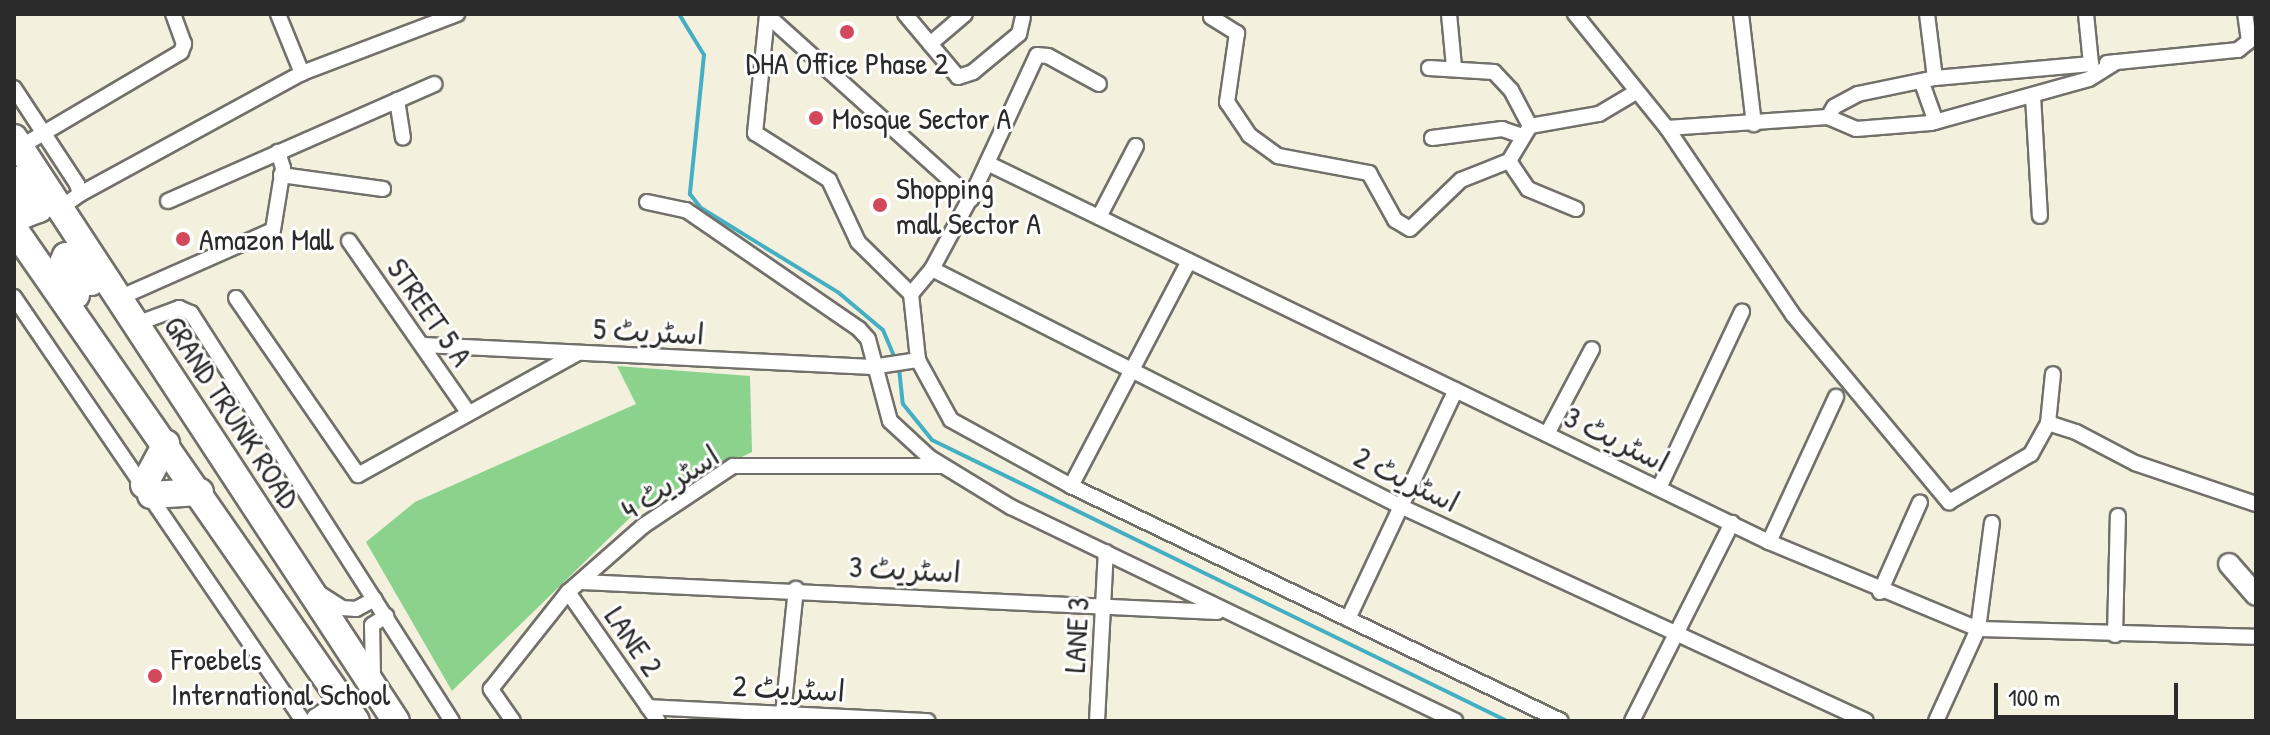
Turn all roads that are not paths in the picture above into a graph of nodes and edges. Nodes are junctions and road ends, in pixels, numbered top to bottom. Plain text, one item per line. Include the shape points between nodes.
1 (173, 14) edge
2 (278, 14) edge
3 (457, 14) edge
4 (905, 14) edge
5 (965, 14) edge
6 (1449, 14) edge
7 (1575, 14) edge
8 (1741, 14) edge
9 (1927, 14) edge
10 (2086, 14) edge
11 (2245, 14) edge
12 (1023, 17) dead end
13 (1211, 17) dead end
14 (930, 44) junction
15 (2250, 51) edge
16 (2116, 62) junction
17 (2091, 64) junction
18 (1454, 67) junction
19 (1429, 68) dead end
20 (302, 73) junction
21 (1928, 81) junction
22 (434, 84) dead end
23 (1099, 84) dead end
24 (14, 88) edge
25 (1636, 92) junction
26 (2033, 96) junction
27 (397, 100) junction
28 (1828, 117) junction
29 (1936, 122) junction
30 (1754, 124) junction
31 (1667, 128) junction
32 (1526, 131) junction
33 (44, 133) junction
34 (403, 138) dead end
35 (1432, 138) dead end
36 (1136, 146) dead end
37 (16, 150) edge
38 (278, 152) junction
39 (1509, 161) junction
40 (987, 163) junction
41 (281, 175) junction
42 (383, 189) dead end
43 (971, 199) junction
44 (71, 201) junction
45 (168, 201) dead end
46 (647, 202) dead end
47 (14, 204) edge
48 (1576, 209) dead end
49 (2040, 216) dead end
50 (1099, 217) junction
51 (14, 229) edge
52 (349, 241) dead end
53 (1189, 261) junction
54 (932, 269) junction
55 (911, 294) junction
56 (14, 297) edge
57 (119, 298) junction
58 (236, 298) dead end
59 (1742, 312) dead end
60 (136, 324) junction
61 (423, 345) junction
62 (1592, 349) dead end
63 (577, 353) junction
64 (913, 361) junction
65 (879, 367) junction
66 (1131, 371) junction
67 (2053, 374) dead end
68 (1456, 390) junction
69 (1836, 397) dead end
70 (187, 402) junction
71 (141, 408) junction
72 (468, 412) junction
73 (2048, 423) junction
74 (1547, 434) junction
75 (166, 444) junction
76 (943, 466) junction
77 (1071, 486) junction
78 (1659, 488) junction
79 (148, 490) junction
80 (200, 492) junction
81 (1920, 502) dead end
82 (2256, 504) edge
83 (1400, 506) junction
84 (2118, 516) dead end
85 (1732, 523) junction
86 (1992, 523) dead end
87 (1769, 542) junction
88 (1106, 552) junction
89 (2229, 564) dead end
90 (582, 582) junction
91 (305, 583) junction
92 (796, 589) junction
93 (568, 592) junction
94 (1880, 592) junction
95 (2256, 595) edge
96 (375, 599) junction
97 (1103, 606) junction
98 (1225, 613) junction
99 (386, 616) junction
100 (1348, 619) junction
101 (1978, 629) junction
102 (1676, 634) junction
103 (2115, 635) junction
104 (2256, 637) edge
105 (376, 692) junction
106 (648, 707) junction
107 (350, 713) edge
108 (783, 714) junction
109 (303, 721) edge
110 (319, 721) edge
111 (396, 721) edge
112 (452, 721) edge
113 (513, 721) edge
114 (658, 721) edge
115 (928, 721) edge
116 (1097, 721) edge
117 (1454, 721) edge
118 (1561, 721) edge
119 (1632, 721) edge
120 (1866, 721) edge
121 (1936, 721) edge

1 - 33 street via 184,44 181,52
2 - 20 street
3 - 20 street
4 - 14 street
5 - 14 street
6 - 18 street
7 - 25 street
8 - 30 street
9 - 21 street
10 - 17 street
11 - 15 street
12 - 14 street via 1019,34 963,76 953,75
13 - 39 street via 1237,33 1227,102 1249,135 1278,156 1369,173 1395,220 1410,229 1461,180
15 - 16 street
16 - 17 street
16 - 26 street via 2089,79
17 - 21 street
18 - 19 street
18 - 32 street via 1501,76
20 - 44 street
21 - 28 street via 1858,94 1834,107
21 - 29 street
22 - 27 street
23 - 40 street via 1037,55
24 - 33 street
25 - 31 street
25 - 32 street via 1599,114
26 - 29 street
26 - 49 street
27 - 34 street
27 - 38 street
28 - 29 street via 1856,129
28 - 30 street
30 - 31 street
31 - 73 street via 1793,315 1949,502 2031,454
32 - 35 street
32 - 39 street
33 - 37 street
33 - 44 street
36 - 50 street
37 - 44 highway, GRAND TRUNK ROAD
37 - 47 highway via 39,209 25,214
38 - 41 street
38 - 45 street
39 - 48 street via 1528,189
40 - 43 street
40 - 50 street, اسٹریٹ 3
41 - 42 street
41 - 57 street via 275,226 269,234
43 - 54 street
43 - 55 street via 767,15 755,133 829,180 858,242
44 - 57 highway, GRAND TRUNK ROAD
46 - 65 street via 686,210 847,319 868,339
50 - 53 street, اسٹریٹ 3
51 - 71 highway
52 - 61 street, STREET 5 A
53 - 66 street
53 - 68 street, اسٹریٹ 3
54 - 55 street
54 - 66 street, اسٹریٹ 2
55 - 64 street
56 - 79 street
57 - 60 highway, GRAND TRUNK ROAD
58 - 72 street via 358,475
59 - 78 street
60 - 70 highway, GRAND TRUNK ROAD
60 - 96 street via 179,308 191,313
61 - 63 street, اسٹریٹ 5
61 - 72 street, STREET 5 A
62 - 74 street
63 - 65 street, اسٹریٹ 5
63 - 72 street
64 - 65 street, اسٹریٹ 5
64 - 77 street via 951,420
65 - 76 street via 890,421 912,446
66 - 77 street
66 - 83 street, اسٹریٹ 2
67 - 73 street
68 - 74 street, اسٹریٹ 3
68 - 83 street
69 - 87 street
70 - 71 highway via 165,388 79,259 66,256 60,269 128,372
70 - 91 highway, GRAND TRUNK ROAD
71 - 75 highway
73 - 82 street via 2135,463
74 - 78 street, اسٹریٹ 3
75 - 79 highway
75 - 80 highway
76 - 88 street via 1011,507
76 - 90 street, اسٹریٹ 4 via 733,466 643,526
77 - 100 street
78 - 85 street, اسٹریٹ 3
79 - 80 highway
79 - 109 street
80 - 107 highway
81 - 94 street
83 - 100 street
83 - 102 street, اسٹریٹ 2
84 - 103 street
85 - 87 street, اسٹریٹ 3
85 - 102 street
86 - 101 street
87 - 94 street, اسٹریٹ 3
88 - 97 street, LANE 3
88 - 98 street
89 - 95 street
90 - 92 street, اسٹریٹ 3
90 - 93 street, اسٹریٹ 4
91 - 96 street via 342,608 356,609
91 - 105 highway, GRAND TRUNK ROAD
92 - 97 street, اسٹریٹ 3
92 - 108 street
93 - 106 street, LANE 2
93 - 113 street, اسٹریٹ 4 via 491,689
94 - 101 street, اسٹریٹ 3
96 - 99 street
97 - 98 street, اسٹریٹ 3
97 - 116 street, LANE 3
98 - 117 street
99 - 105 street via 372,625 369,646
99 - 112 street
100 - 118 street
101 - 103 street, اسٹریٹ 3
101 - 121 street
102 - 119 street
102 - 120 street, اسٹریٹ 2
103 - 104 street, اسٹریٹ 3
105 - 111 highway, GRAND TRUNK ROAD
106 - 108 street, اسٹریٹ 2
106 - 114 street, LANE 2
107 - 110 highway
108 - 115 street, اسٹریٹ 2

